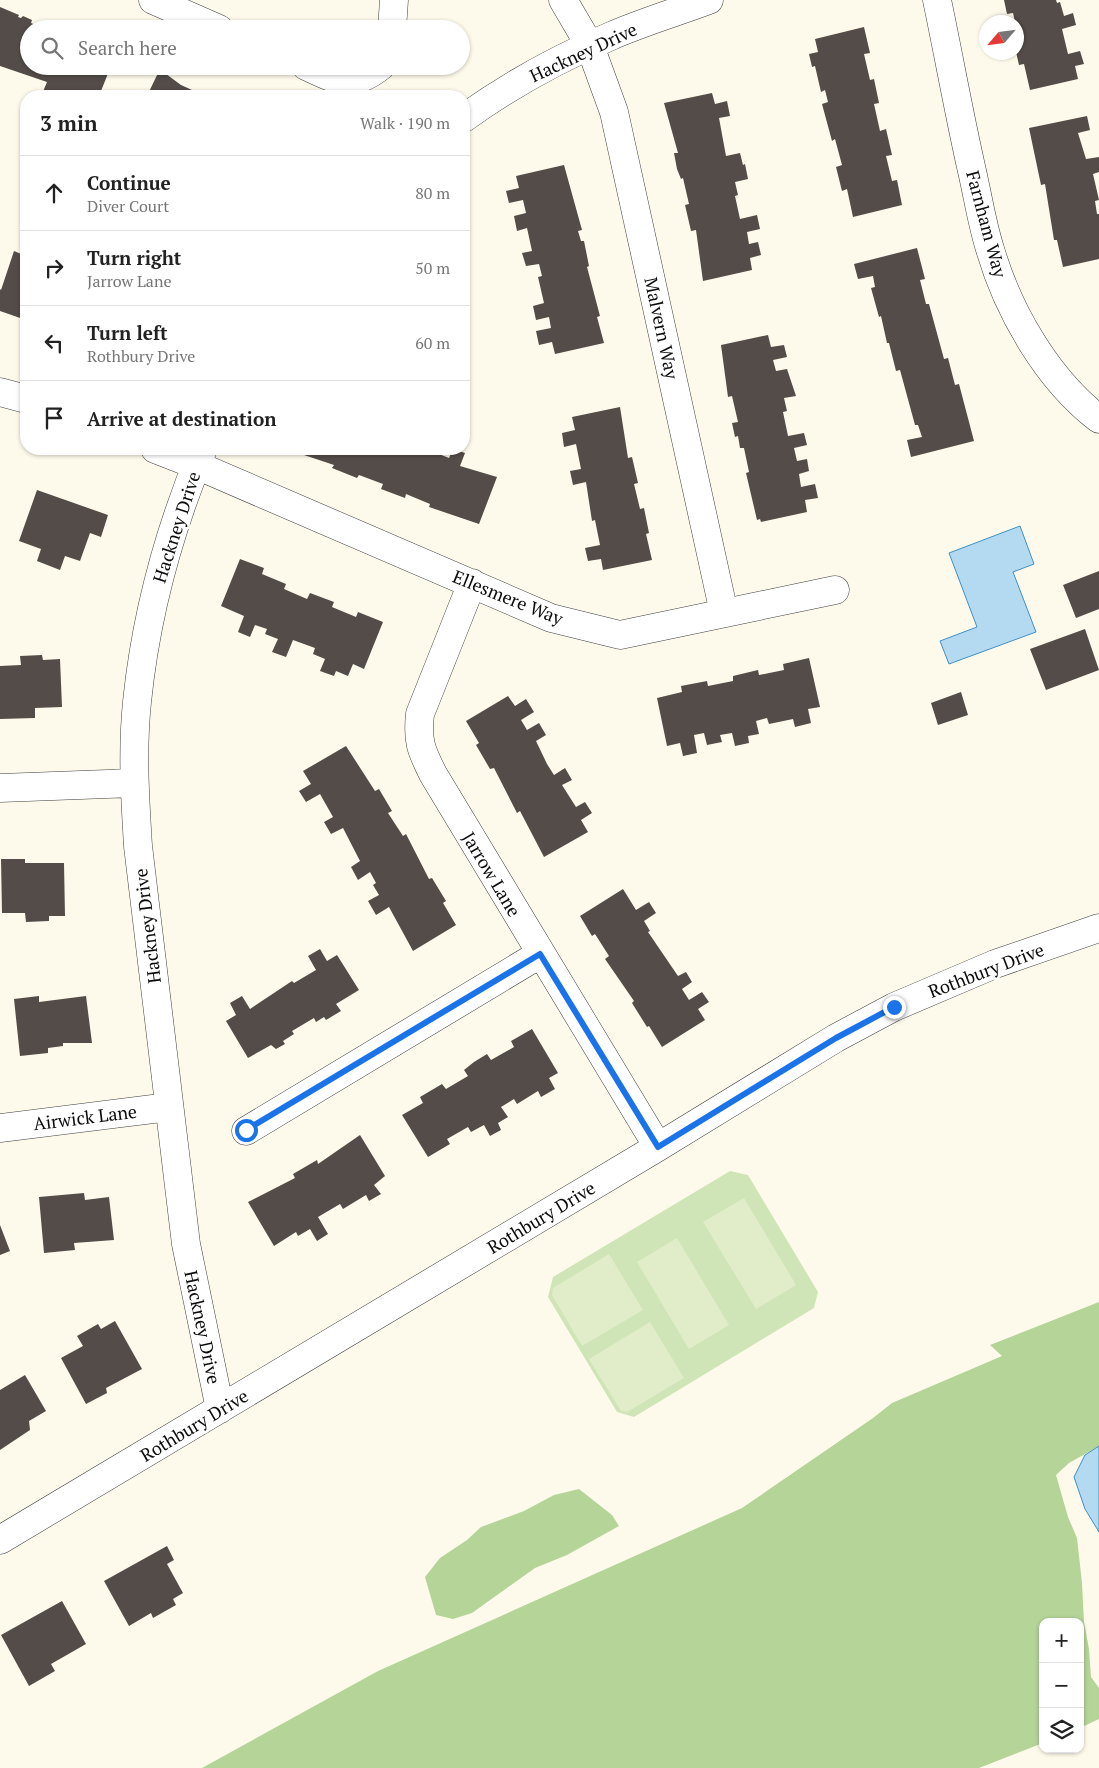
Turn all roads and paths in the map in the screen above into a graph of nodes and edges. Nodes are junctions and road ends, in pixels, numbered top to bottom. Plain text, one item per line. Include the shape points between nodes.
1 (153, 0) edge
2 (394, 0) edge
3 (563, 0) edge
4 (709, 0) edge
5 (937, 0) edge
6 (199, 20) edge
7 (393, 20) edge
8 (590, 46) junction
9 (326, 75) edge
10 (369, 75) edge
11 (470, 114) edge
12 (0, 392) edge
13 (20, 397) edge
14 (1099, 419) edge
15 (200, 457) edge
16 (472, 583) junction
17 (835, 590) dead end
18 (724, 613) junction
19 (134, 783) junction
20 (0, 788) edge
21 (1099, 928) edge
22 (540, 954) junction
23 (169, 1107) junction
24 (0, 1128) edge
25 (246, 1130) dead end
26 (658, 1147) junction
27 (220, 1409) junction
28 (0, 1540) edge

1 - 6 street
2 - 7 street
3 - 8 street, Malvern Way
4 - 8 street, Hackney Drive
5 - 14 street, Farnham Way via 990,249 1006,294 1028,337 1056,376
8 - 11 street, Hackney Drive via 547,66
8 - 18 street, Malvern Way via 614,112
9 - 10 street via 337,80 354,80
12 - 13 street
15 - 16 street, Ellesmere Way
15 - 19 street, Hackney Drive via 175,523 146,633 136,704
16 - 18 street, Ellesmere Way via 551,618 620,635
16 - 22 street, Jarrow Lane via 420,714 418,733 422,752 433,774
17 - 18 street, Ellesmere Way
19 - 20 street
19 - 23 street, Hackney Drive via 138,846
21 - 26 street, Rothbury Drive via 995,964 894,1007 836,1038
22 - 25 street
22 - 26 street, Jarrow Lane
23 - 24 street, Airwick Lane
23 - 27 street, Hackney Drive via 186,1244
26 - 27 street, Rothbury Drive
27 - 28 street, Rothbury Drive

